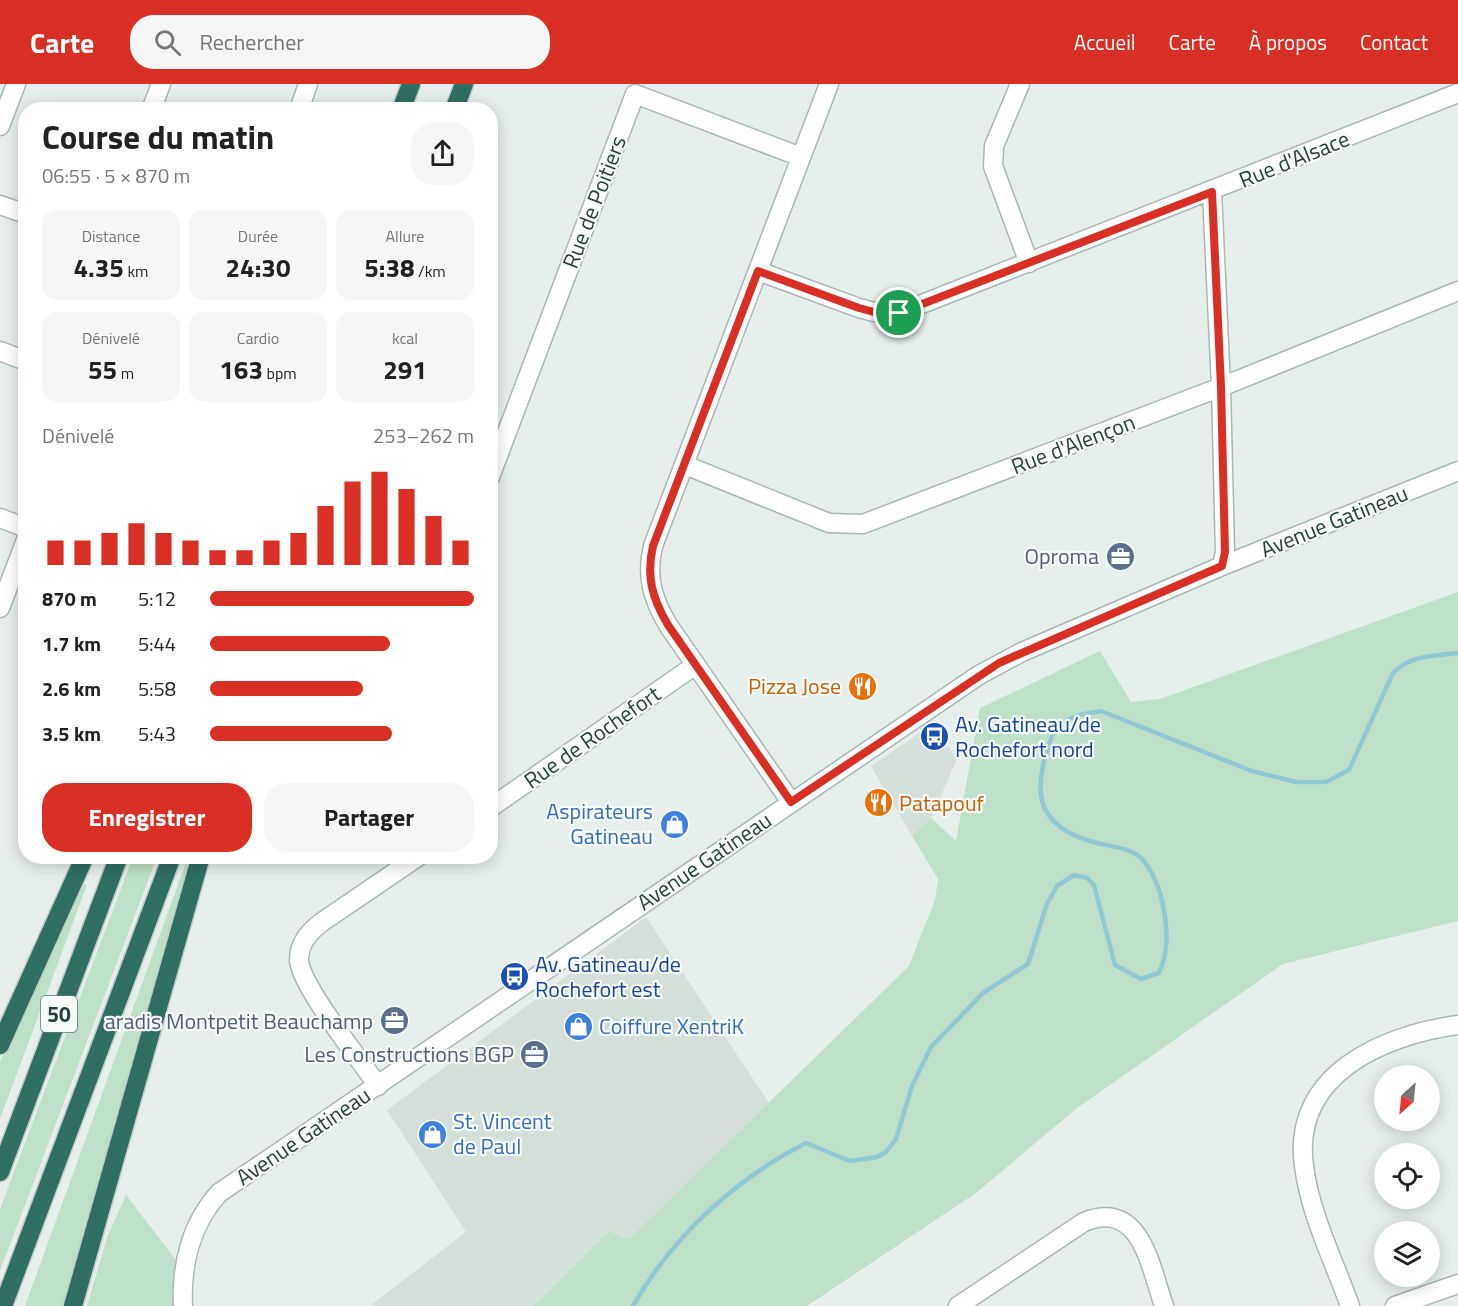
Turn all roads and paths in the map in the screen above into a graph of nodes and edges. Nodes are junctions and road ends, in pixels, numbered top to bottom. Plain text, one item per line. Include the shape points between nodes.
1 (16, 84) edge
2 (161, 84) edge
3 (308, 84) edge
4 (411, 84) edge
5 (464, 84) edge
6 (829, 84) edge
7 (1020, 84) edge
8 (1449, 92) edge
9 (154, 102) edge
10 (302, 102) edge
11 (404, 102) edge
12 (457, 102) edge
13 (0, 126) edge
14 (801, 158) junction
15 (1212, 192) junction
16 (0, 205) edge
17 (18, 211) edge
18 (1029, 263) junction
19 (758, 271) junction
20 (1458, 291) edge
21 (0, 351) edge
22 (18, 358) edge
23 (1221, 387) junction
24 (498, 456) edge
25 (685, 465) junction
26 (1458, 471) edge
27 (0, 518) edge
28 (18, 525) edge
29 (18, 561) edge
30 (1222, 566) junction
31 (0, 609) edge
32 (694, 666) junction
33 (498, 802) edge
34 (791, 802) junction
35 (81, 864) edge
36 (116, 864) edge
37 (169, 864) edge
38 (199, 864) edge
39 (407, 864) edge
40 (1458, 1025) edge
41 (0, 1045) edge
42 (378, 1086) junction
43 (0, 1172) edge
44 (1458, 1284) edge
45 (3, 1306) edge
46 (73, 1306) edge
47 (183, 1306) edge
48 (958, 1306) edge
49 (1164, 1306) edge
50 (1350, 1306) edge
51 (1395, 1306) edge

1 - 13 street
2 - 9 street
3 - 10 street
4 - 11 highway
5 - 12 highway
6 - 14 street
7 - 18 street via 994,146 993,166
8 - 15 street, Rue d'Alsace
14 - 19 street
14 - 24 street, Rue de Poitiers via 635,94
15 - 18 street, Rue d'Alsace
15 - 23 street
16 - 17 street
18 - 19 street, Rue d'Alsace via 893,313 859,308
19 - 25 street
20 - 23 street, Rue d'Alençon
21 - 22 street
23 - 25 street, Rue d'Alençon via 863,524 829,523
23 - 30 street via 1225,552
25 - 32 street via 653,546 650,578 657,608
26 - 30 street, Avenue Gatineau
27 - 28 street
29 - 31 street
30 - 34 street, Avenue Gatineau via 999,663
32 - 33 street, Rue de Rochefort
32 - 34 street
34 - 42 street, Avenue Gatineau
35 - 41 highway
36 - 43 highway, 50
37 - 45 highway, 50
38 - 46 highway
39 - 42 street via 312,930 299,960 306,982
40 - 50 street via 1416,1033 1352,1060 1328,1084 1309,1118 1303,1149 1306,1179
42 - 47 street, Avenue Gatineau via 234,1181 207,1206 188,1251
44 - 51 street
48 - 49 street via 1084,1221 1104,1216 1124,1220 1137,1235

